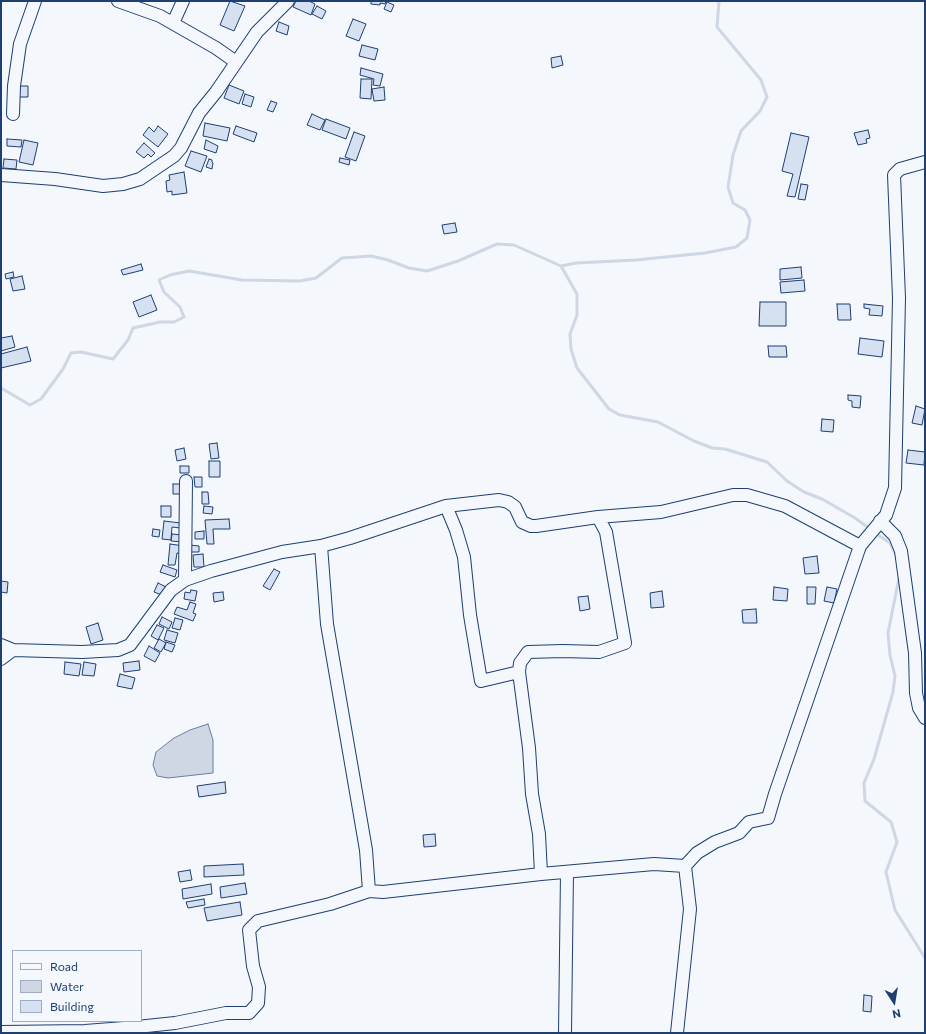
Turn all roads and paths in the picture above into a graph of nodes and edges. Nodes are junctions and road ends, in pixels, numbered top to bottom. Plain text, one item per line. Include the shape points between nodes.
1 (35, 1) edge
2 (118, 1) edge
3 (183, 1) edge
4 (288, 1) edge
5 (173, 23) junction
6 (236, 62) junction
7 (13, 114) dead end
8 (925, 162) edge
9 (1, 175) edge
10 (186, 481) dead end
11 (446, 506) junction
12 (598, 517) junction
13 (879, 523) junction
14 (862, 543) junction
15 (321, 546) junction
16 (185, 580) junction
17 (1, 645) edge
18 (13, 650) junction
19 (1, 659) edge
20 (519, 672) junction
21 (925, 718) edge
22 (685, 866) junction
23 (567, 872) junction
24 (541, 874) junction
25 (369, 890) junction
26 (1, 1032) edge
27 (565, 1033) edge
28 (677, 1033) edge

1 - 7 street via 20,44
2 - 5 street
3 - 5 street
4 - 6 street via 257,32
5 - 6 street
6 - 9 street via 199,113 181,148 174,156 140,178 123,184 103,186
8 - 13 street via 900,169 894,175 899,298 895,488 886,515
10 - 16 street
11 - 12 street via 499,500 508,502 515,507 522,522 531,526
11 - 15 street
11 - 20 street via 464,557 481,681
12 - 14 street via 661,512 691,507 733,495 747,495 785,506
12 - 20 street via 606,532 626,643 599,652 528,652 520,663
13 - 14 street
13 - 21 street via 895,536 901,552 915,653 916,693 919,708
14 - 22 street via 768,818 749,822 739,833 715,842
15 - 16 street via 282,552
15 - 25 street via 327,624 366,850
16 - 18 street via 171,590 130,644 118,650
17 - 18 street
18 - 19 street
20 - 24 street via 532,794 539,834
22 - 23 street via 654,864
22 - 28 street via 690,909
23 - 24 street
23 - 27 street
24 - 25 street via 383,892
25 - 26 street via 330,904 258,921 249,930 253,966 259,987 258,1003 249,1013 226,1013 175,1023 85,1031

